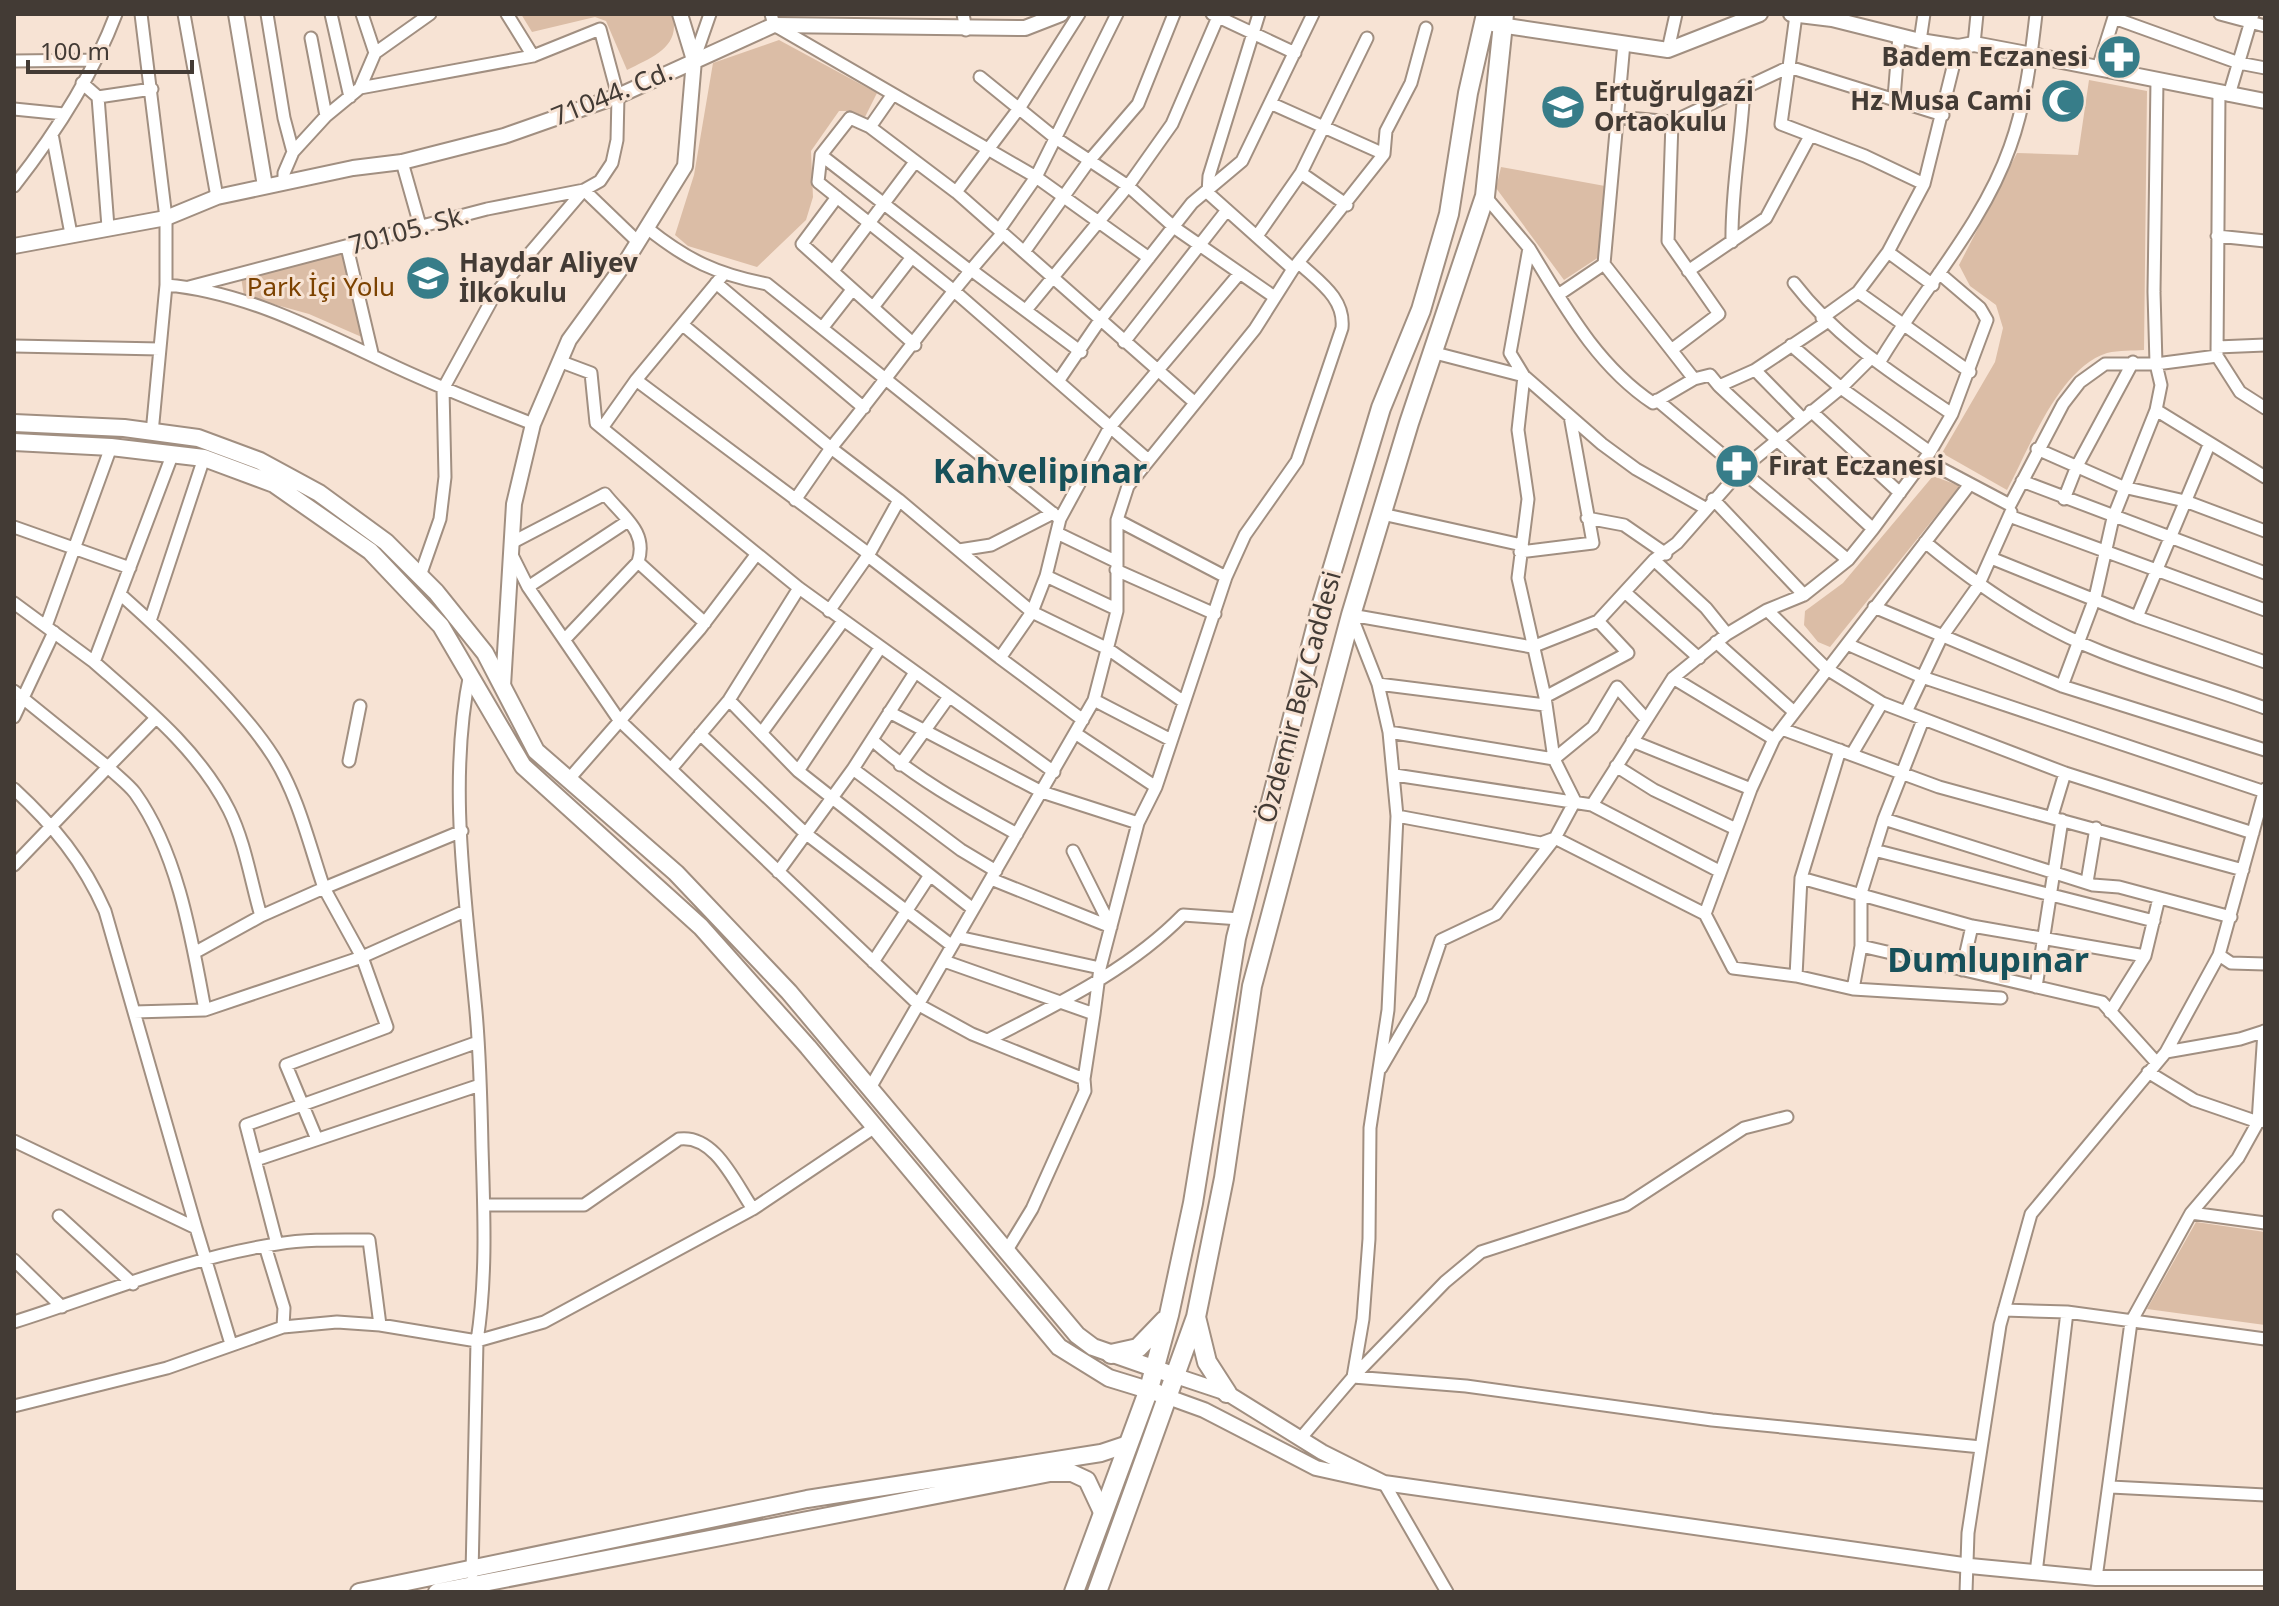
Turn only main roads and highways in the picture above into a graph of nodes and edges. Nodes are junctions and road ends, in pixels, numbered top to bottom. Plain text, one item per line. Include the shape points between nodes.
1 (1495, 19) edge
2 (14, 423) edge
3 (14, 442) edge
4 (1169, 1315) junction
5 (1196, 1317) junction
6 (1111, 1354) junction
7 (1155, 1369) junction
8 (1176, 1376) junction
9 (1149, 1389) junction
10 (1227, 1393) road end
11 (1168, 1397) junction
12 (1128, 1444) junction
13 (1102, 1512) junction
14 (471, 1589) edge
15 (359, 1592) edge
16 (437, 1592) edge
17 (1074, 1592) edge
18 (1097, 1592) edge

1 - 4 main road, Özdemir Bey Caddesi via 1468,93 1449,214 1421,310 1381,408 1322,604 1240,919
1 - 5 main road via 1485,196 1351,615 1252,986 1224,1178
2 - 6 main road via 198,438 272,467 375,534 420,576 485,653 536,751 676,873 789,992 1077,1335
3 - 9 main road via 204,458 274,484 370,551 441,626 523,766 701,927 1059,1347 1109,1378
4 - 6 main road via 1138,1348
4 - 7 main road, Özdemir Bey Caddesi
5 - 8 main road
5 - 10 main road via 1207,1362
6 - 7 main road
7 - 8 main road
7 - 9 main road, Özdemir Bey Caddesi
8 - 11 main road
9 - 11 main road
9 - 12 main road, Özdemir Bey Caddesi
11 - 18 main road
12 - 13 main road, Özdemir Bey Caddesi
12 - 15 main road via 1101,1453 807,1499
13 - 14 main road via 1087,1480 1072,1473 1050,1473
13 - 17 main road, Özdemir Bey Caddesi
14 - 16 main road

